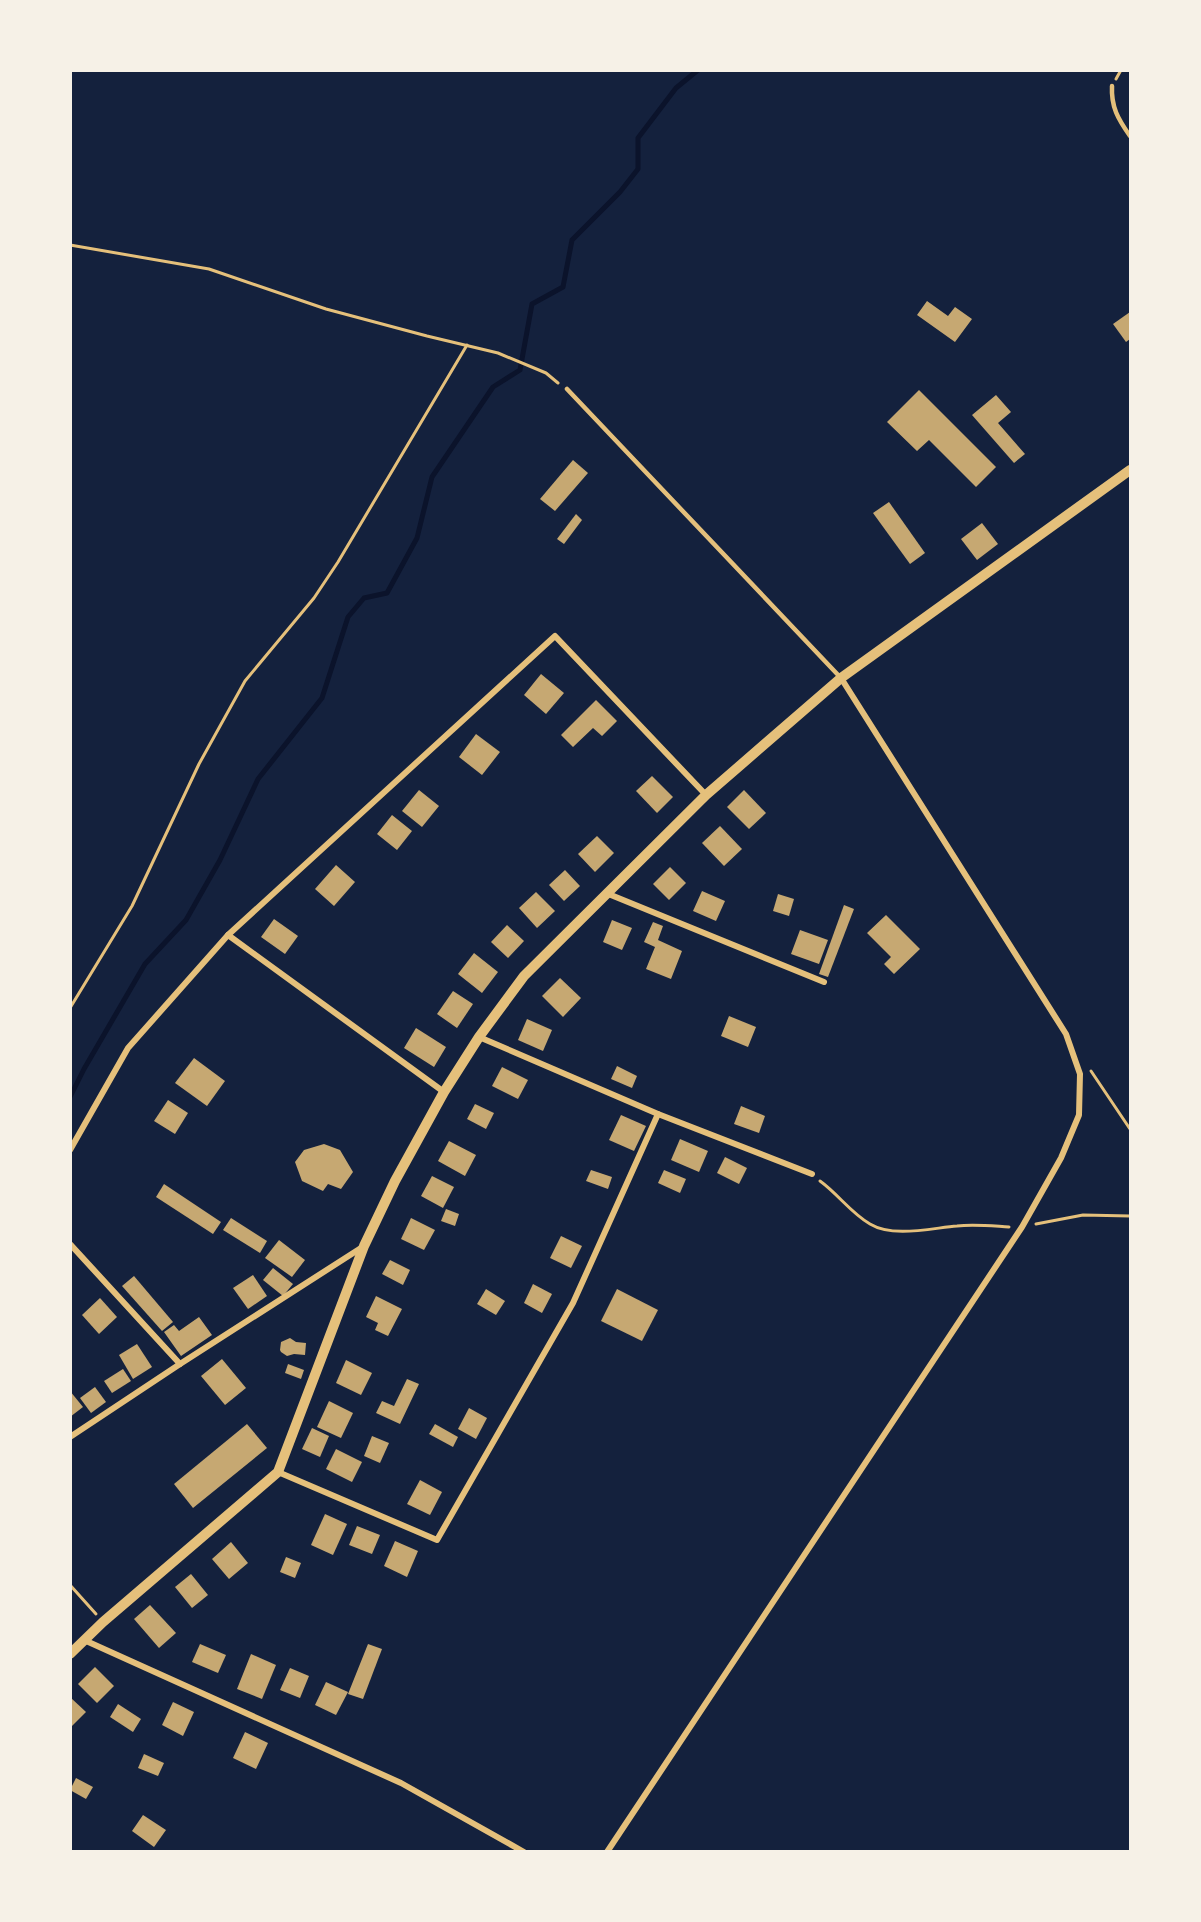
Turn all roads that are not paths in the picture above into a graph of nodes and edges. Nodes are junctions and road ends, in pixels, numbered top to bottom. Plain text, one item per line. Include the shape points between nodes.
1 (1112, 86) dead end
2 (1131, 136) edge
3 (567, 389) road end
4 (1131, 470) edge
5 (841, 678) junction
6 (706, 795) junction
7 (606, 893) junction
8 (228, 935) junction
9 (824, 982) dead end
10 (479, 1038) junction
11 (444, 1092) junction
12 (658, 1114) junction
13 (70, 1150) edge
14 (812, 1174) road end
15 (70, 1244) edge
16 (364, 1246) junction
17 (180, 1364) junction
18 (70, 1437) edge
19 (278, 1472) junction
20 (84, 1640) junction
21 (70, 1654) edge
22 (524, 1851) edge
23 (607, 1851) edge

1 - 2 lane via 1117,117
3 - 5 lane
4 - 5 street
5 - 6 street
5 - 23 street via 1066,1034 1080,1074 1079,1115 1061,1158 1022,1227
6 - 7 street
6 - 8 street via 555,636
7 - 9 street
7 - 10 street via 524,976
8 - 11 street
8 - 13 street via 128,1048
10 - 11 street
10 - 12 street
11 - 16 street
12 - 14 street
12 - 19 street via 573,1303 437,1540
15 - 17 street
16 - 17 street
16 - 19 street
17 - 18 street
19 - 20 street
20 - 21 street
20 - 22 street via 401,1783

